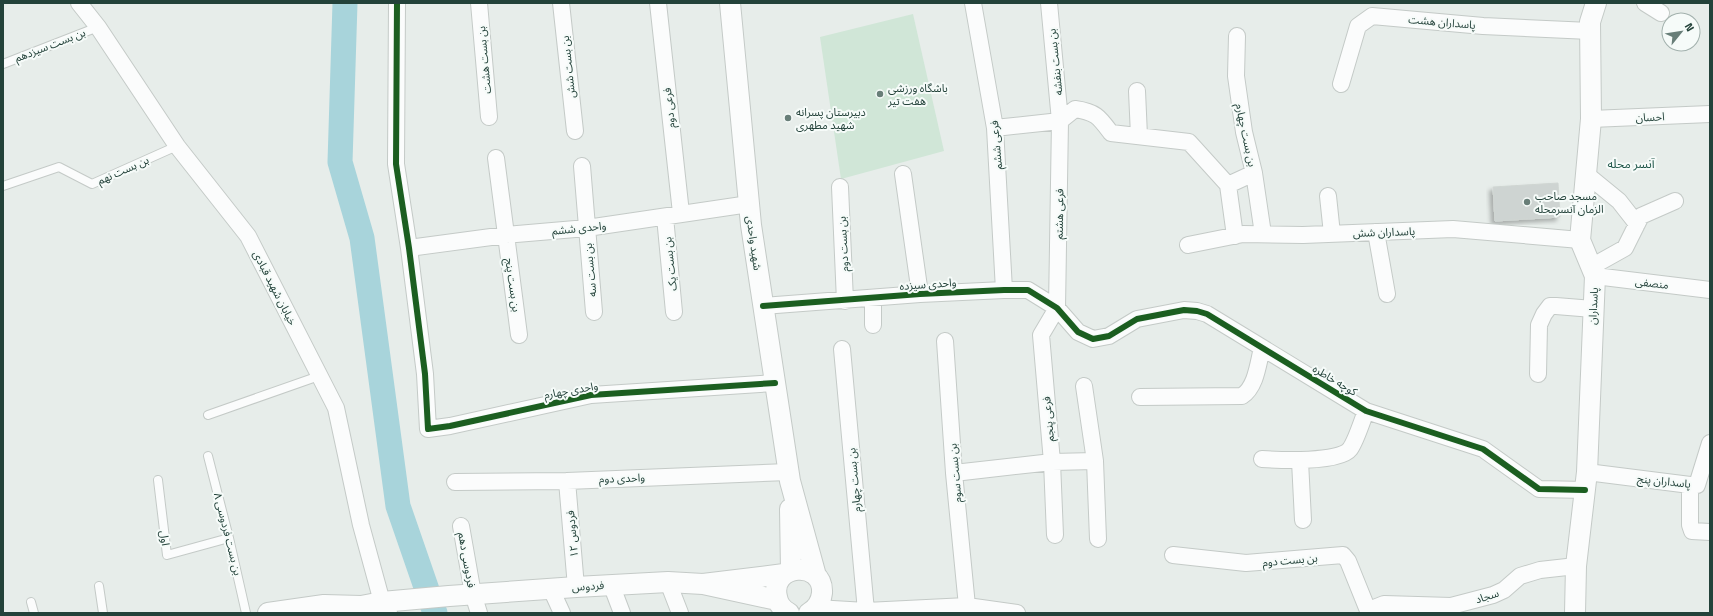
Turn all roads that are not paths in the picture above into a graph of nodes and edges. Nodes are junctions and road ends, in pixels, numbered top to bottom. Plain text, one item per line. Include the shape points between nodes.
1 (79, 3) edge
2 (397, 3) edge
3 (479, 3) edge
4 (561, 3) edge
5 (658, 3) edge
6 (730, 3) edge
7 (973, 3) edge
8 (1049, 3) edge
9 (1596, 3) edge
10 (1645, 3) edge
11 (1661, 13) dead end
12 (98, 28) junction
13 (1590, 31) junction
14 (1237, 36) dead end
15 (3, 64) edge
16 (1341, 84) dead end
17 (1137, 91) dead end
18 (1710, 114) edge
19 (489, 117) dead end
20 (1591, 119) junction
21 (1060, 121) junction
22 (995, 128) junction
23 (575, 131) dead end
24 (1139, 136) junction
25 (177, 146) junction
26 (496, 158) dead end
27 (582, 166) dead end
28 (1254, 173) junction
29 (903, 174) dead end
30 (1586, 174) junction
31 (1228, 185) junction
32 (3, 186) edge
33 (840, 188) dead end
34 (1328, 196) dead end
35 (1675, 201) dead end
36 (749, 204) junction
37 (673, 215) junction
38 (1637, 224) junction
39 (587, 228) junction
40 (1376, 232) junction
41 (1263, 234) junction
42 (1332, 234) junction
43 (506, 235) junction
44 (1235, 236) junction
45 (1580, 240) junction
46 (1188, 245) dead end
47 (409, 248) junction
48 (1593, 272) junction
49 (1004, 290) junction
50 (1710, 290) edge
51 (920, 294) junction
52 (1387, 294) dead end
53 (873, 299) junction
54 (845, 301) junction
55 (763, 306) junction
56 (1057, 308) junction
57 (1593, 308) junction
58 (594, 312) dead end
59 (674, 312) dead end
60 (873, 325) dead end
61 (1078, 332) joint
62 (520, 335) dead end
63 (945, 341) dead end
64 (1262, 348) junction
65 (842, 349) dead end
66 (1538, 374) dead end
67 (320, 376) junction
68 (775, 383) junction
69 (1084, 386) dead end
70 (1140, 397) dead end
71 (1366, 411) junction
72 (208, 415) dead end
73 (1710, 443) edge
74 (208, 456) dead end
75 (1262, 459) dead end
76 (1095, 461) junction
77 (1300, 461) junction
78 (1052, 462) junction
79 (954, 473) junction
80 (789, 477) junction
81 (158, 480) dead end
82 (567, 481) junction
83 (1586, 481) junction
84 (455, 482) dead end
85 (1699, 486) edge
86 (1303, 520) dead end
87 (461, 526) dead end
88 (1710, 532) edge
89 (1055, 535) dead end
90 (229, 538) junction
91 (1098, 539) dead end
92 (1173, 555) dead end
93 (1576, 566) junction
94 (788, 572) junction
95 (816, 576) junction
96 (668, 582) junction
97 (611, 584) junction
98 (703, 584) junction
99 (99, 586) dead end
100 (576, 587) junction
101 (551, 588) junction
102 (474, 594) junction
103 (31, 602) dead end
104 (387, 606) edge
105 (966, 606) junction
106 (783, 608) edge
107 (356, 610) edge
108 (812, 611) edge
109 (866, 611) junction
110 (1369, 612) edge
111 (34, 613) edge
112 (103, 613) edge
113 (246, 613) edge
114 (268, 613) edge
115 (479, 613) edge
116 (562, 613) edge
117 (622, 613) edge
118 (680, 613) edge
119 (1017, 613) edge
120 (1575, 613) edge

1 - 12 street, خیابان شهید قبادی
2 - 47 street via 396,164
3 - 19 street, بن بست هشت
4 - 23 street, بن بست شش
5 - 37 street, فرعی دوم
6 - 36 street, شهید واحدی
7 - 22 street, فرعی ششم
8 - 21 street, بن بست بنفشه
9 - 13 street, پاسداران
10 - 11 street
12 - 15 lane, بن بست سیزدهم
12 - 25 street, خیابان شهید قبادی
13 - 16 street, پاسداران هشت via 1483,26 1372,16 1358,26
13 - 20 street, پاسداران
14 - 28 street, بن بست چهارم via 1236,76 1244,132
17 - 24 street
18 - 20 street, احسان
20 - 30 street, پاسداران
21 - 22 street
21 - 24 street via 1075,109 1088,111 1099,117 1111,133
21 - 56 street, فرعی هشتم
22 - 49 street, فرعی ششم
24 - 31 street via 1189,142
25 - 32 lane, بن بست نهم via 92,184 59,167
25 - 67 street, خیابان شهید قبادی via 248,236
26 - 43 street
27 - 39 street, بن بست سه
28 - 31 street
28 - 41 street, بن بست چهارم
29 - 51 street
30 - 38 street via 1619,201
30 - 45 street, پاسداران
31 - 44 street
33 - 54 street, بن بست دوم
34 - 42 street
35 - 38 street via 1641,216
36 - 37 street, واحدی ششم
36 - 55 street, شهید واحدی
37 - 39 street, واحدی ششم
37 - 59 street, بن بست یک
38 - 48 street via 1625,248
39 - 43 street, واحدی ششم
39 - 58 street, بن بست سه
40 - 42 street, پاسداران شش
40 - 45 street, پاسداران شش via 1453,229
40 - 52 street
41 - 42 street, پاسداران شش
41 - 44 street, پاسداران شش
43 - 47 street, واحدی ششم
43 - 62 street, بن بست پنج
44 - 46 street, پاسداران شش
45 - 48 street, پاسداران
47 - 68 street, واحدی چهارم via 428,429 591,395
48 - 50 street, منصفی
48 - 57 street, پاسداران
49 - 51 street, واحدی سیزده
49 - 56 street, واحدی سیزده via 1028,290
51 - 53 street, واحدی سیزده
53 - 54 street, واحدی سیزده
53 - 60 street
54 - 55 street, واحدی سیزده
55 - 68 street, شهید واحدی
56 - 61 street, واحدی سیزده
56 - 78 street, فرعی پنجم via 1041,335
57 - 66 street via 1550,306 1539,325
57 - 83 street, پاسداران
61 - 64 street, كوچه خاطره via 1093,339 1109,336 1137,319 1184,310 1197,311 1207,314
63 - 79 street, بن بست سوم
64 - 70 street via 1252,386 1248,393 1242,396
64 - 71 street, كوچه خاطره
65 - 109 street, بن بست چهارم
67 - 72 lane
67 - 104 street, خیابان شهید قبادی via 336,408 362,525
68 - 80 street, شهید واحدی
69 - 76 street
71 - 77 street via 1350,450 1341,455
71 - 83 street, كوچه خاطره via 1483,449 1539,488
73 - 85 street, پاسداران پنج
74 - 90 lane, بن بست فردوسی ۸
75 - 77 street
76 - 78 street
76 - 91 street
77 - 86 street
78 - 79 street
78 - 89 street, فرعی پنجم
79 - 105 street, بن بست سوم
80 - 82 street, واحدی دوم
80 - 94 street
80 - 95 street
81 - 90 lane, اول via 167,556
82 - 84 street, واحدی دوم
82 - 100 street, فردوس ۱۲
83 - 85 street, پاسداران پنج
83 - 93 street, پاسداران
85 - 88 street via 1690,525 1692,531
87 - 102 street, فردوسی دهم
90 - 113 lane, بن بست فردوسی ۸
92 - 110 street, بن بست دوم via 1246,563 1343,555 1348,561
93 - 110 street, سجاد via 1540,570 1520,576 1504,590 1493,595 1451,606 1384,604
93 - 120 street, پاسداران
94 - 95 street via 804,570
94 - 98 street
94 - 106 street via 777,586
95 - 108 street via 822,589 820,602
96 - 97 street, فردوس
96 - 98 street, فردوس
96 - 118 street
97 - 100 street, فردوس
97 - 117 street
98 - 106 street
99 - 112 lane
100 - 101 street, فردوس
101 - 102 street, فردوس
101 - 116 street
102 - 104 street, فردوس
102 - 115 street, فردوسی دهم
103 - 111 lane
104 - 107 street, فردوس
105 - 109 street
105 - 119 street
107 - 114 street, فردوس via 324,605
108 - 109 street

